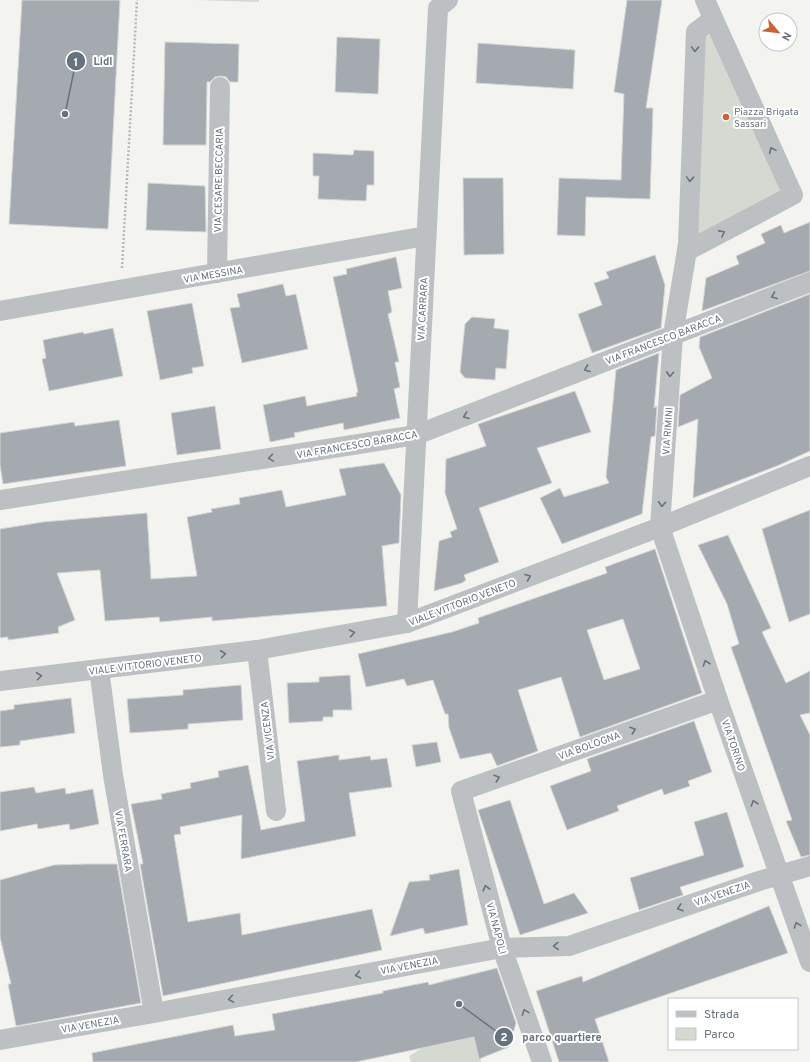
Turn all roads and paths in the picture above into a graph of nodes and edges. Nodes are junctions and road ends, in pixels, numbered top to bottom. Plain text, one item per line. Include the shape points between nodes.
1 (137, 0) edge
2 (448, 0) edge
3 (705, 0) edge
4 (713, 19) junction
5 (220, 87) dead end
6 (426, 236) junction
7 (687, 251) junction
8 (217, 273) junction
9 (810, 282) edge
10 (121, 290) junction
11 (0, 311) edge
12 (673, 336) junction
13 (416, 435) junction
14 (810, 466) edge
15 (0, 500) edge
16 (660, 527) junction
17 (407, 623) junction
18 (257, 650) junction
19 (100, 669) junction
20 (0, 681) edge
21 (718, 700) junction
22 (461, 791) joint
23 (276, 811) dead end
24 (810, 866) edge
25 (779, 875) junction
26 (502, 948) junction
27 (810, 962) edge
28 (154, 1013) junction
29 (0, 1040) edge
30 (542, 1062) edge

1 - 10 path
2 - 6 street, VIA CARRARA via 438,8
3 - 4 street
4 -> 7 street via 696,32
7 -> 4 street via 793,195
5 - 8 street, VIA CESARE BECCARIA
6 - 8 street, VIA MESSINA
6 - 13 street, VIA CARRARA
7 - 12 street, VIA RIMINI
8 - 10 street, VIA MESSINA
9 -> 12 street, VIA FRANCESCO BARACCA
10 - 11 street, VIA MESSINA
12 -> 13 street, VIA FRANCESCO BARACCA
12 -> 16 street, VIA RIMINI
13 -> 15 street, VIA FRANCESCO BARACCA
13 - 17 street, VIA CARRARA
14 - 16 street, VIALE VITTORIO VENETO
17 -> 16 street, VIALE VITTORIO VENETO
21 -> 16 street, VIA TORINO
18 -> 17 street, VIALE VITTORIO VENETO
19 -> 18 street, VIALE VITTORIO VENETO
18 - 23 street, VIA VICENZA
20 -> 19 street, VIALE VITTORIO VENETO
19 - 28 street, VIA FERRARA via 113,775
22 -> 21 street, VIA BOLOGNA
25 -> 21 street, VIA TORINO
26 -> 22 street, VIA NAPOLI
24 - 25 street, VIA VENEZIA
25 -> 26 street, VIA VENEZIA via 569,946
27 -> 25 street, VIA TORINO
26 -> 28 street, VIA VENEZIA
30 -> 26 street, VIA NAPOLI
28 - 29 street, VIA VENEZIA

